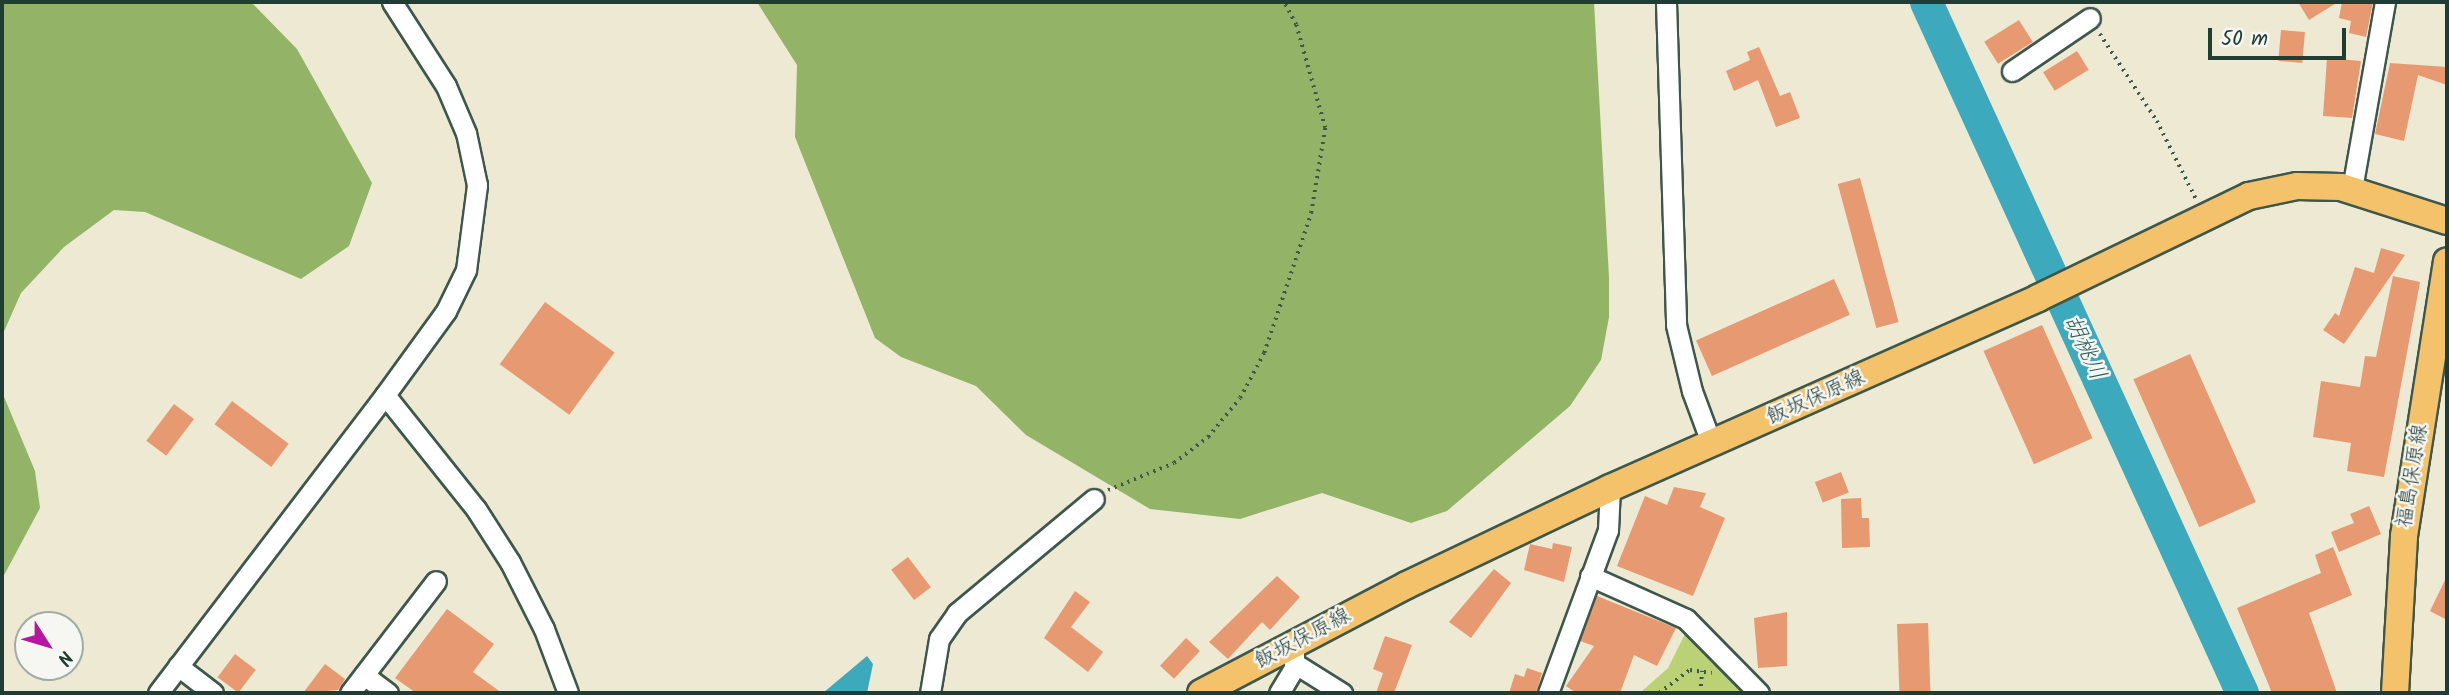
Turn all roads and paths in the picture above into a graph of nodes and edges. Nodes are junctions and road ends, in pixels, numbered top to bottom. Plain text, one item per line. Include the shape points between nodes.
1 (392, 2) edge
2 (1284, 2) edge
3 (1666, 2) edge
4 (2385, 2) edge
5 (2089, 15) edge
6 (2012, 72) dead end
7 (2352, 189) junction
8 (2204, 216) junction
9 (2447, 221) edge
10 (2447, 261) edge
11 (384, 395) junction
12 (1712, 444) junction
13 (1609, 488) junction
14 (1094, 499) joint
15 (1590, 576) junction
16 (436, 580) dead end
17 (1292, 655) junction
18 (178, 666) junction
19 (1702, 671) junction
20 (364, 675) junction
21 (1717, 677) dead end
22 (158, 693) edge
23 (213, 693) edge
24 (349, 693) edge
25 (388, 693) edge
26 (568, 693) edge
27 (930, 693) edge
28 (1201, 693) edge
29 (1279, 693) edge
30 (1342, 693) edge
31 (1548, 693) edge
32 (1659, 693) edge
33 (1700, 693) edge
34 (1759, 693) edge
35 (2395, 693) edge

1 - 11 street via 446,86 466,133 477,185 471,250 462,278 446,311
2 - 14 path via 1296,25 1325,128 1311,213 1264,353 1235,407 1208,438 1174,463 1112,487
3 - 12 street via 1676,325 1692,391
4 - 7 street
5 - 6 street
5 - 8 path via 2157,121
7 - 8 main road, 飯坂保原線 via 2297,186 2249,196
7 - 9 main road, 飯坂保原線
8 - 12 main road, 飯坂保原線 via 2038,298
10 - 35 main road, 福島保原線 via 2404,536
11 - 18 street
11 - 26 street via 476,509 510,562 544,629
12 - 13 main road, 飯坂保原線
13 - 15 street via 1608,530
13 - 17 main road, 飯坂保原線
14 - 27 street via 957,613 939,639 929,674
15 - 31 street
15 - 34 street via 1686,619
16 - 20 street
17 - 28 main road, 飯坂保原線
17 - 29 street
17 - 30 street
18 - 22 street
18 - 23 street
19 - 21 path
19 - 32 path via 1690,670
19 - 33 path
20 - 24 street
20 - 25 street

